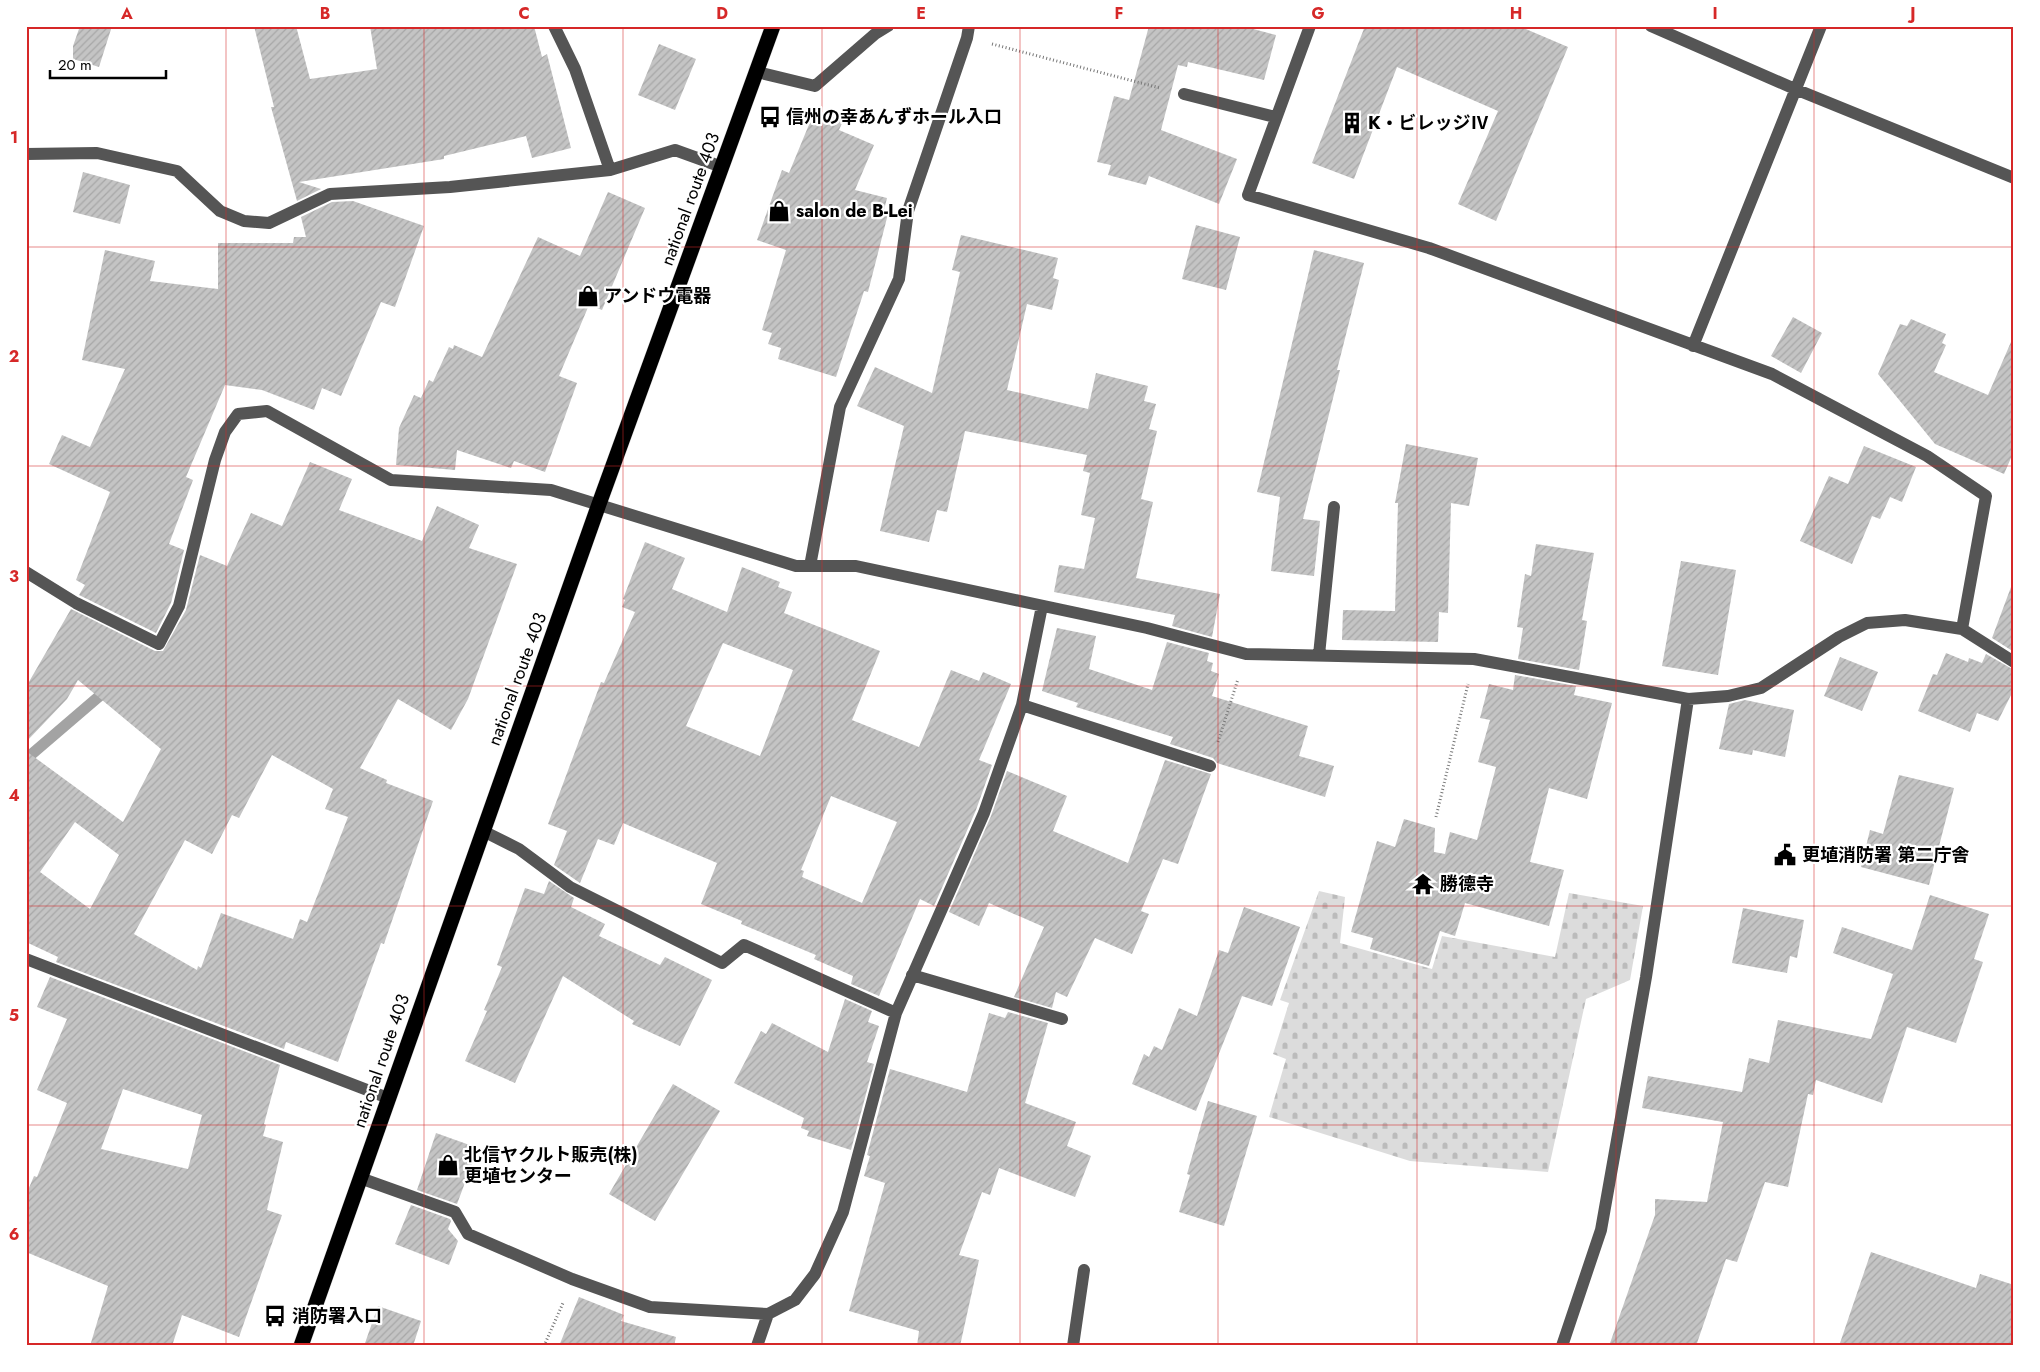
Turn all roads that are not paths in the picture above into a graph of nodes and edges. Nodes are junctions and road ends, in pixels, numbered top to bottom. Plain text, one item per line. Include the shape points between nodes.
1 (554, 26) edge
2 (773, 26) edge
3 (888, 26) edge
4 (1310, 26) edge
5 (1651, 26) edge
6 (1820, 26) edge
7 (968, 32) edge
8 (757, 72) junction
9 (1795, 89) junction
10 (1184, 94) road end
11 (1275, 117) junction
12 (26, 154) edge
13 (722, 167) junction
14 (610, 170) junction
15 (2014, 178) edge
16 (1693, 346) junction
17 (599, 504) junction
18 (1334, 507) dead end
19 (810, 566) junction
20 (26, 572) edge
21 (1042, 606) junction
22 (1962, 629) junction
23 (1319, 655) junction
24 (2014, 662) edge
25 (1688, 698) junction
26 (1022, 705) junction
27 (1210, 766) road end
28 (483, 831) junction
29 (26, 959) edge
30 (912, 975) junction
31 (896, 1014) junction
32 (1062, 1019) dead end
33 (388, 1098) junction
34 (360, 1178) junction
35 (1084, 1270) dead end
36 (768, 1314) junction
37 (301, 1346) edge
38 (757, 1346) edge
39 (1073, 1346) edge
40 (1562, 1346) edge

1 - 14 street via 575,69
2 - 8 highway, national route 403
3 - 8 street via 815,86
4 - 11 street
5 - 9 street
6 - 9 street
7 - 19 street via 908,211 899,279 840,407
8 - 13 highway, national route 403
9 - 15 street
9 - 16 street
10 - 11 street
11 - 16 street via 1248,195 1429,248
12 - 14 street via 97,153 177,171 220,212 244,221 269,223 330,194 450,187
13 - 14 street via 675,150
13 - 17 highway, national route 403
16 - 22 street via 1772,374 1927,456 1986,496
17 - 19 street via 796,566
17 - 20 street via 551,490 391,480 267,411 238,414 214,460 180,606 159,644 76,603
17 - 28 highway, national route 403
18 - 23 street
19 - 21 street via 856,566
21 - 23 street via 1147,628 1246,654
21 - 26 street
22 - 24 street
22 - 25 street via 1904,620 1868,623 1839,637 1761,688 1728,696
23 - 25 street via 1474,659
25 - 40 street via 1646,977 1601,1230
26 - 27 street
26 - 30 street via 984,812
28 - 31 street via 519,849 570,886 722,963 744,945
28 - 33 highway, national route 403
29 - 33 street
30 - 31 street
30 - 32 street
31 - 36 street via 843,1212 815,1274 795,1300
33 - 34 highway, national route 403
34 - 36 street via 455,1212 468,1234 572,1279 650,1307
34 - 37 highway, national route 403
35 - 39 street
36 - 38 street

